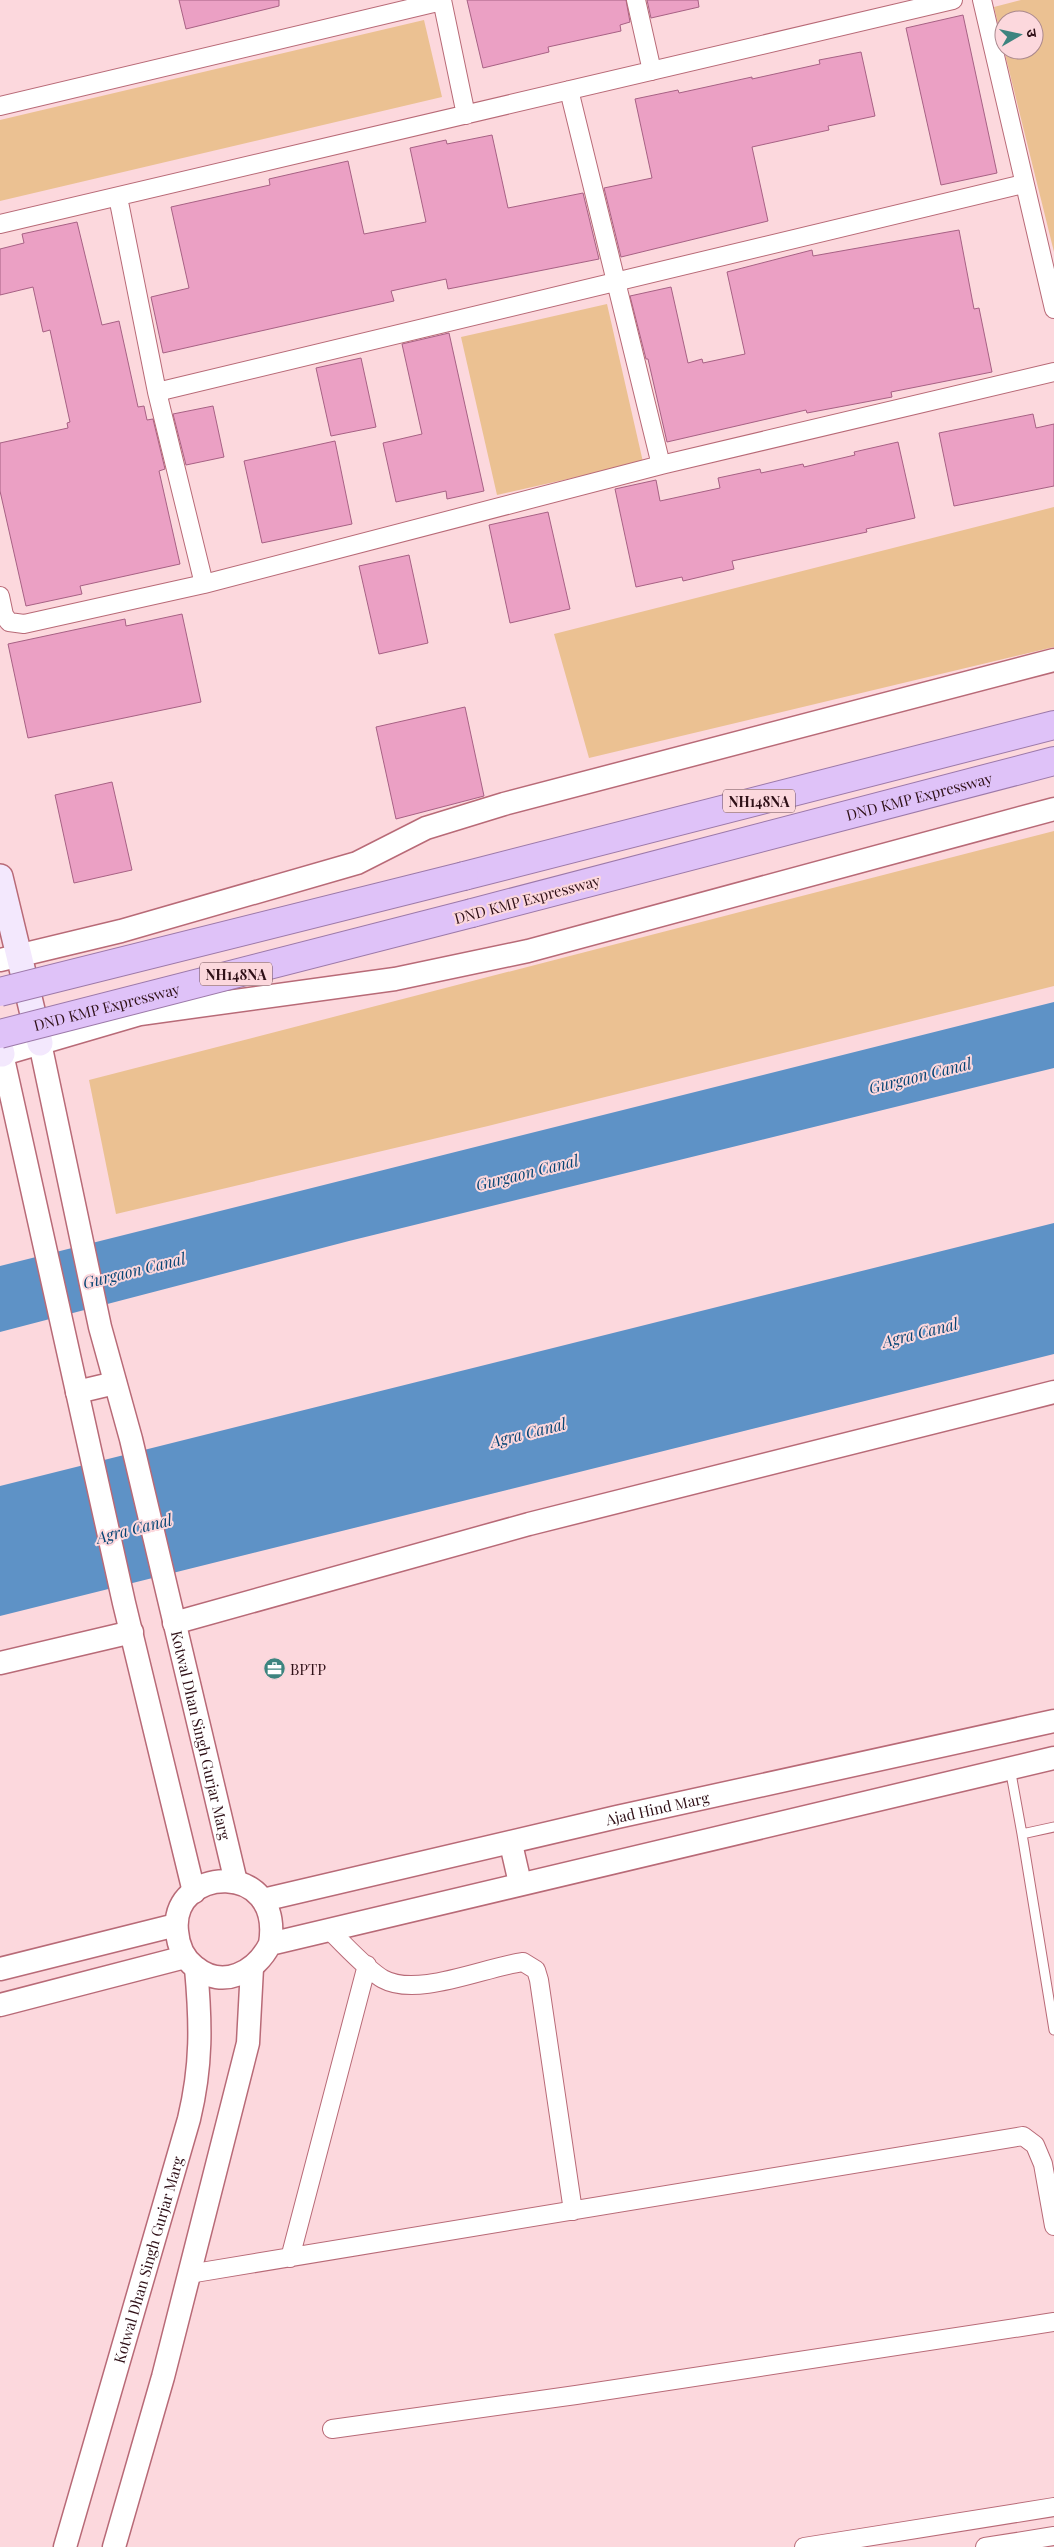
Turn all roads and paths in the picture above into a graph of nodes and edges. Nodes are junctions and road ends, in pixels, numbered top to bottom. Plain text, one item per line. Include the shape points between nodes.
1 (442, 0) edge
2 (636, 0) edge
3 (953, 0) edge
4 (982, 0) edge
5 (652, 71) junction
6 (569, 90) junction
7 (0, 106) edge
8 (466, 115) junction
9 (1023, 184) junction
10 (118, 197) junction
11 (0, 224) edge
12 (614, 282) junction
13 (1054, 309) edge
14 (1054, 372) edge
15 (158, 392) junction
16 (661, 465) junction
17 (204, 584) junction
18 (0, 596) edge
19 (1054, 660) edge
20 (1054, 725) edge
21 (1054, 760) edge
22 (1054, 809) edge
23 (0, 877) edge
24 (9, 957) edge
25 (0, 992) edge
26 (40, 1043) junction
27 (0, 1047) edge
28 (115, 1383) junction
29 (77, 1392) junction
30 (1054, 1392) edge
31 (174, 1623) junction
32 (132, 1632) junction
33 (0, 1663) edge
34 (1054, 1721) edge
35 (1054, 1758) edge
36 (1010, 1768) junction
37 (1054, 1826) edge
38 (1022, 1834) junction
39 (511, 1844) junction
40 (236, 1882) junction
41 (520, 1883) junction
42 (194, 1892) junction
43 (263, 1900) junction
44 (176, 1925) junction
45 (329, 1930) junction
46 (270, 1944) junction
47 (190, 1962) junction
48 (367, 1965) junction
49 (252, 1968) junction
50 (0, 1969) edge
51 (0, 2005) edge
52 (1054, 2030) edge
53 (573, 2211) junction
54 (1054, 2226) edge
55 (290, 2258) junction
56 (189, 2274) junction
57 (1054, 2322) edge
58 (332, 2429) dead end
59 (1054, 2507) edge
60 (1054, 2536) edge
61 (64, 2547) edge
62 (114, 2547) edge
63 (804, 2547) edge
64 (985, 2547) edge

1 - 7 street
1 - 8 street
2 - 5 street
3 - 5 street
4 - 9 street
5 - 6 street
6 - 8 street
6 - 12 street
8 - 10 street
9 - 12 street
9 - 13 street
10 - 11 street
10 - 15 street
12 - 15 street
12 - 16 street
14 - 16 street
15 - 17 street
16 - 17 street
17 - 18 street via 17,624 9,622 4,615
19 - 24 street via 504,804 426,828 357,863 121,932
20 - 25 highway, NH148NA, bridge
21 - 27 highway, DND KMP Expressway / NH148NA, bridge via 472,914
22 - 26 street via 528,951 395,979 140,1014
23 - 24 main road
24 - 26 main road
26 - 27 street
26 - 28 street, Kotwal Dhan Singh Gurjar Marg via 76,1219
27 - 29 street
28 - 29 street
28 - 31 street, Kotwal Dhan Singh Gurjar Marg
29 - 32 street
30 - 31 street via 529,1524
31 - 40 street, Kotwal Dhan Singh Gurjar Marg
32 - 33 street
32 - 42 street
34 - 39 street, Ajad Hind Marg
35 - 36 street
36 - 38 lane
36 - 41 street
37 - 38 lane
38 - 52 lane
39 - 41 street
39 - 43 street, Ajad Hind Marg
40 - 42 street via 219,1880
40 - 43 street
41 - 45 street
42 - 44 street via 180,1909
43 - 46 street via 271,1921
44 - 47 street via 178,1942
44 - 50 street
45 - 46 street
45 - 48 street
46 - 49 street via 263,1958
47 - 49 street via 209,1975 224,1977 239,1975
47 - 51 street
47 - 61 street, Kotwal Dhan Singh Gurjar Marg via 201,2020 198,2082
48 - 53 street via 392,1984 409,1985 522,1962 536,1970
48 - 55 street
49 - 56 street via 248,2043
53 - 54 street via 1023,2136 1036,2144 1043,2164
53 - 55 street
55 - 56 street
56 - 62 street
57 - 58 street
59 - 63 street
60 - 64 street

